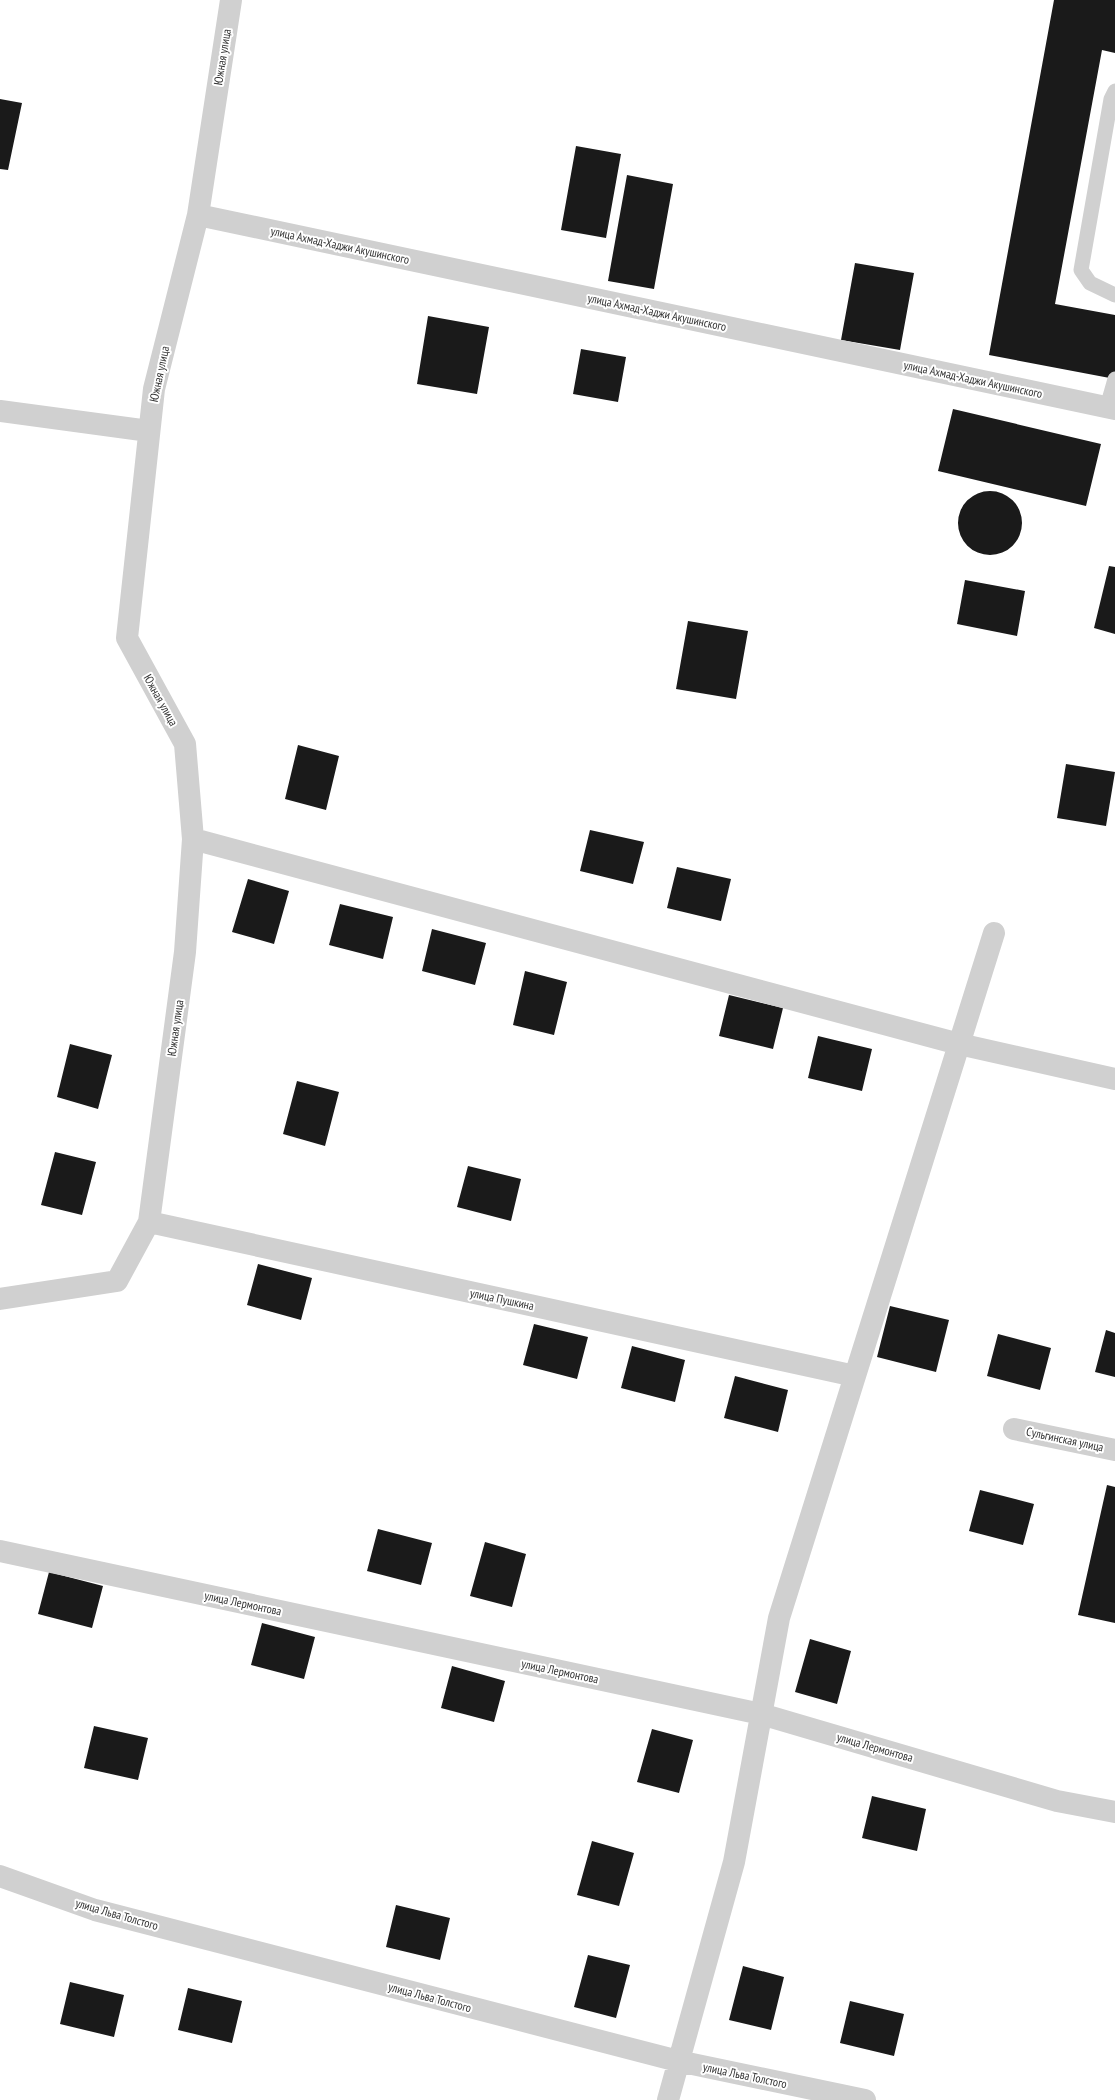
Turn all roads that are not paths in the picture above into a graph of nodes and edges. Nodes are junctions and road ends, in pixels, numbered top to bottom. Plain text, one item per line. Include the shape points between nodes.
1 (231, 0) edge
2 (1115, 91) edge
3 (198, 215) junction
4 (1115, 294) edge
5 (1115, 380) edge
6 (1111, 408) edge
7 (0, 411) edge
8 (149, 431) junction
9 (193, 839) junction
10 (994, 933) dead end
11 (960, 1044) junction
12 (1115, 1079) edge
13 (149, 1222) junction
14 (0, 1299) edge
15 (855, 1376) junction
16 (1014, 1429) dead end
17 (1115, 1450) edge
18 (0, 1551) edge
19 (762, 1714) junction
20 (1115, 1812) edge
21 (0, 1876) edge
22 (678, 2061) junction
23 (668, 2100) edge
24 (865, 2100) edge

1 - 3 street, Южная улица
2 - 4 lane via 1111,99 1081,270 1090,283
3 - 6 street, улица Ахмад-Хаджи Акушинского
3 - 8 street, Южная улица via 154,389
5 - 6 lane
7 - 8 street
8 - 9 street, Южная улица via 127,638 185,744
9 - 11 street
9 - 13 street, Южная улица via 185,952
10 - 11 street
11 - 12 street
11 - 15 street
13 - 14 street, Южная улица via 117,1281
13 - 15 street, улица Пушкина
15 - 19 street via 779,1618
16 - 17 street, Сульгинская улица
18 - 19 street, улица Лермонтова
19 - 20 street, улица Лермонтова via 1058,1802
19 - 22 street via 734,1862
21 - 22 street, улица Льва Толстого via 95,1910
22 - 23 street
22 - 24 street, улица Льва Толстого

